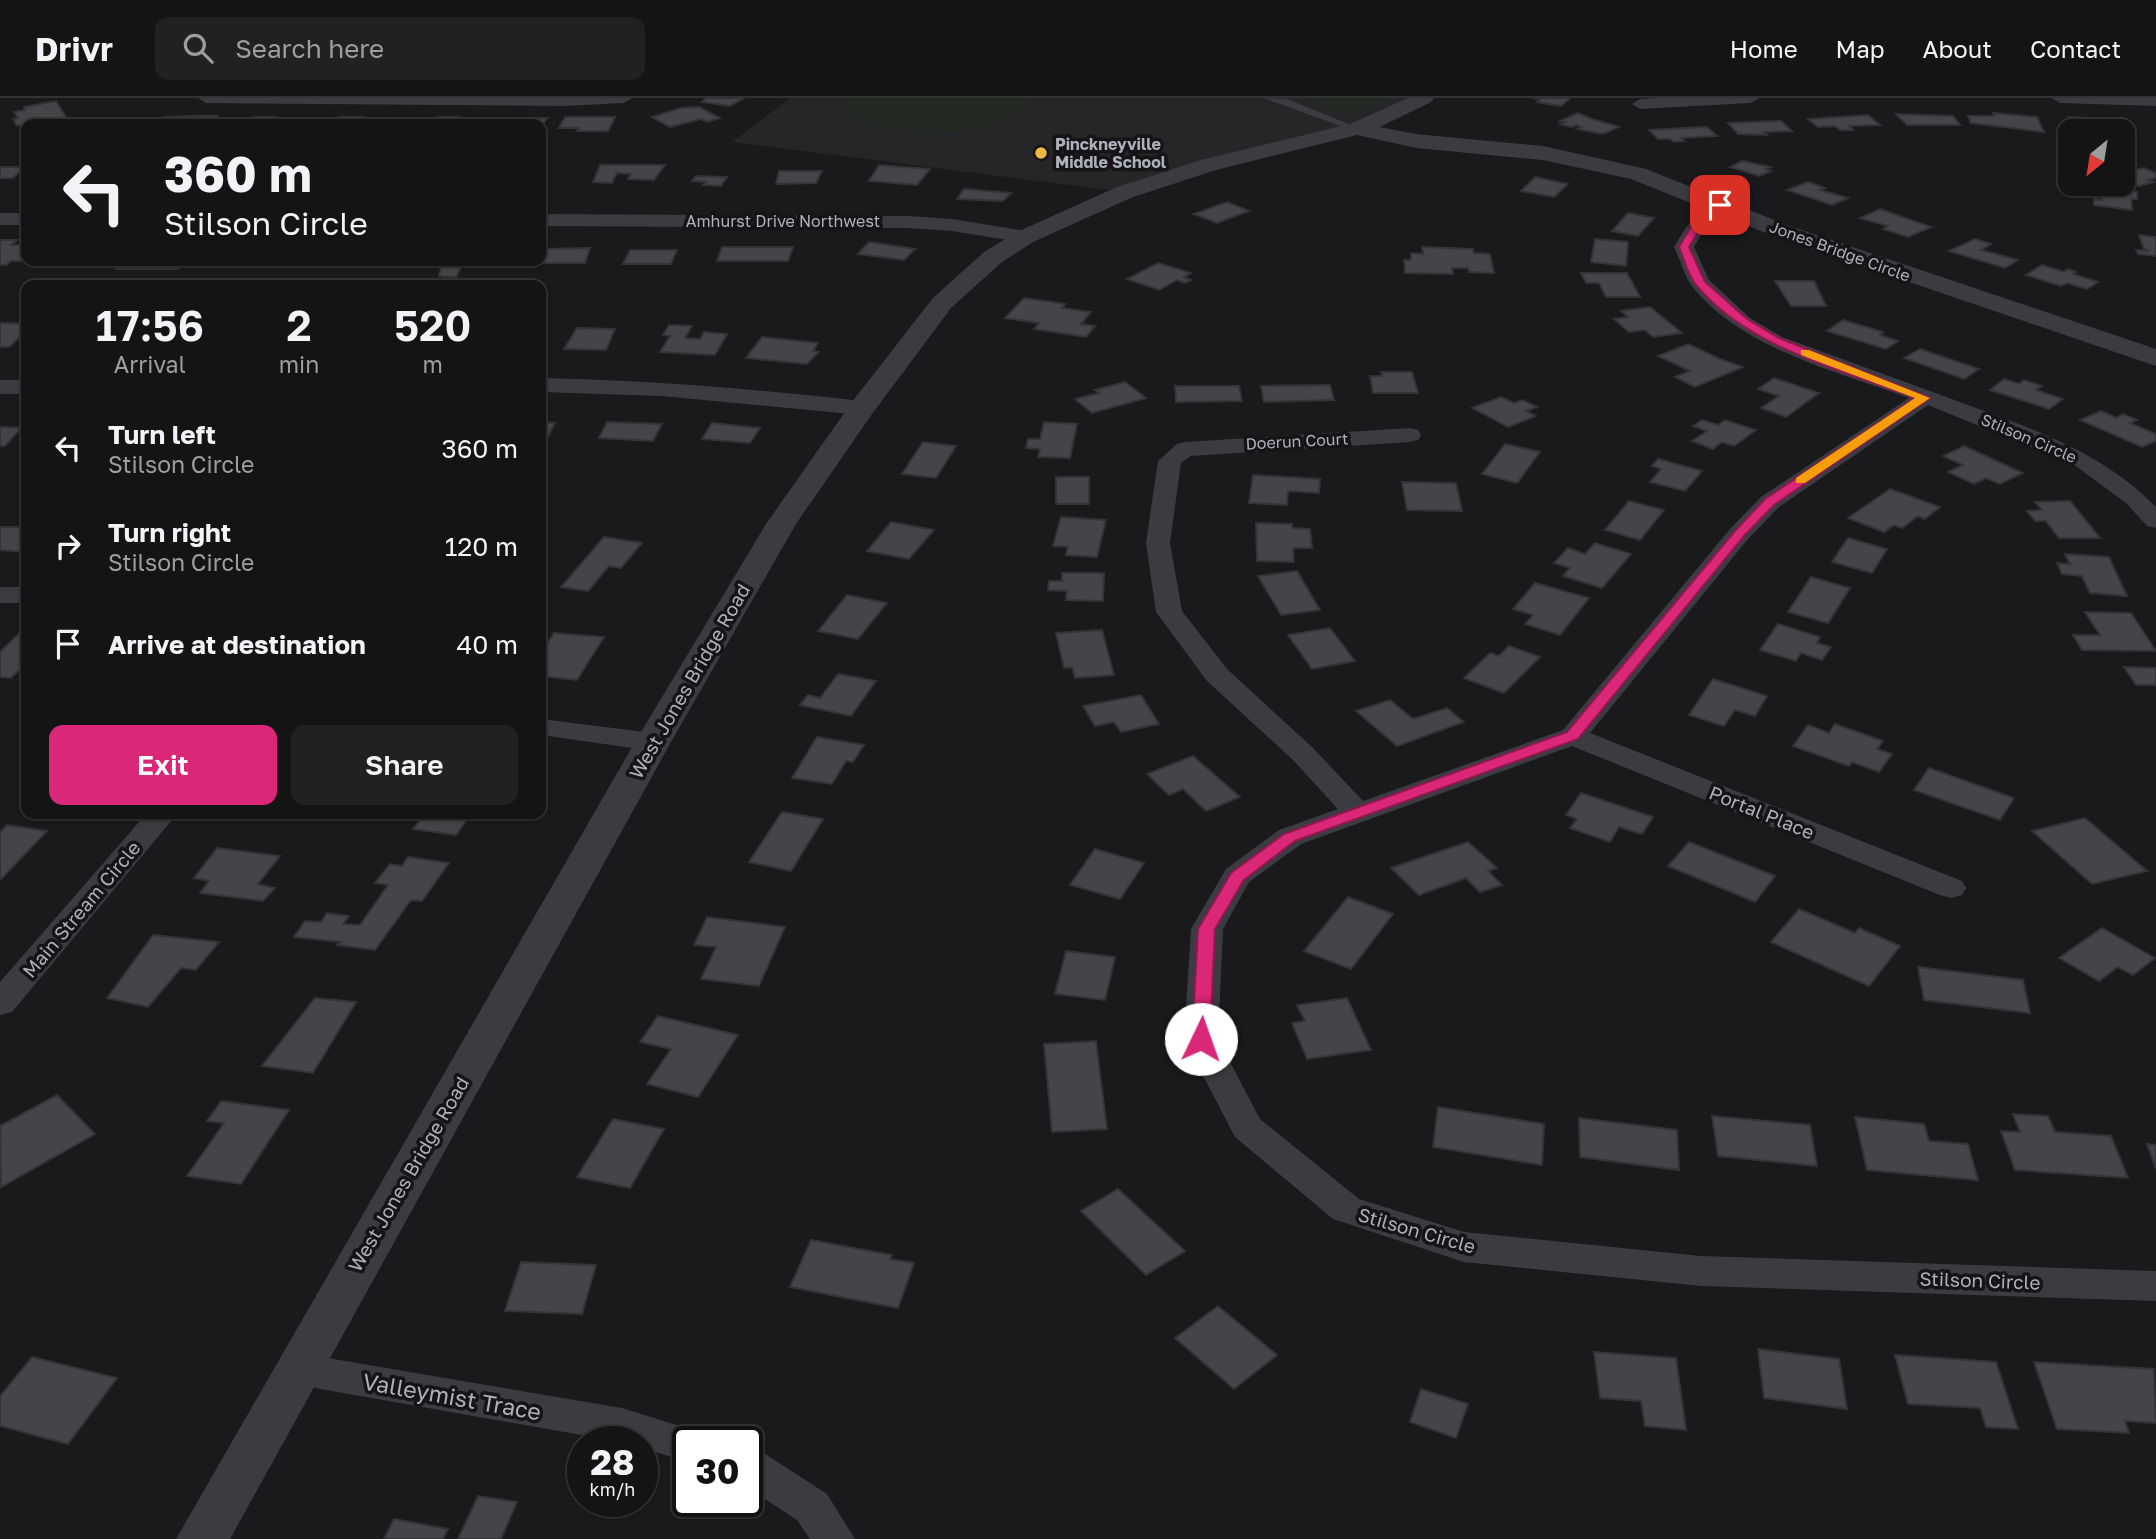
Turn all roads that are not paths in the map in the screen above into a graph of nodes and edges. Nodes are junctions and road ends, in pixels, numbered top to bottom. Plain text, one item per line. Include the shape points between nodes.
1 (206, 98) edge
2 (624, 98) edge
3 (1268, 98) edge
4 (1424, 98) edge
5 (1751, 98) edge
6 (2060, 98) edge
7 (1285, 99) edge
8 (2156, 101) edge
9 (1640, 104) dead end
10 (1357, 129) junction
11 (1720, 205) junction
12 (0, 219) edge
13 (21, 219) edge
14 (546, 220) edge
15 (1025, 237) junction
16 (2156, 358) edge
17 (546, 385) edge
18 (0, 387) edge
19 (21, 387) edge
20 (1924, 398) junction
21 (862, 408) junction
22 (1410, 435) dead end
23 (2156, 521) edge
24 (0, 595) edge
25 (21, 595) edge
26 (546, 728) edge
27 (1573, 736) junction
28 (653, 741) junction
29 (1358, 813) junction
30 (158, 819) edge
31 (1951, 888) dead end
32 (0, 1004) edge
33 (2156, 1286) edge
34 (298, 1369) junction
35 (672, 1440) edge
36 (763, 1475) edge
37 (202, 1539) edge
38 (834, 1539) edge

1 - 2 street
3 - 7 lane
4 - 10 street, West Jones Bridge Road
5 - 9 street
6 - 8 street
7 - 10 lane
10 - 11 street, Jones Bridge Circle via 1416,141 1586,161 1638,174
10 - 15 street, West Jones Bridge Road via 1209,165 1125,192
11 - 16 street, Jones Bridge Circle via 1911,277
11 - 20 street, Stilson Circle via 1699,222 1684,247 1700,283 1744,322 1775,341
12 - 13 street
14 - 15 street, Amhurst Drive Northwest via 908,222
15 - 21 street, West Jones Bridge Road via 993,257 942,303
17 - 21 street via 758,396
18 - 19 street
20 - 23 street, Stilson Circle via 2081,459 2134,498
20 - 27 street via 1770,502
21 - 28 street, West Jones Bridge Road via 780,524
22 - 29 street, Doerun Court via 1185,449 1170,461 1158,543 1169,612 1217,675 1303,754
24 - 25 street
26 - 28 street
27 - 29 street, Stilson Circle
27 - 31 street, Portal Place
28 - 34 street, West Jones Bridge Road
29 - 33 street, Stilson Circle via 1290,837 1237,876 1207,929 1201,1039 1247,1128 1346,1209 1464,1247 1701,1271
30 - 32 street, Main Stream Circle
34 - 35 street, Valleymist Trace via 622,1425
34 - 37 street, West Jones Bridge Road
36 - 38 street via 812,1507

